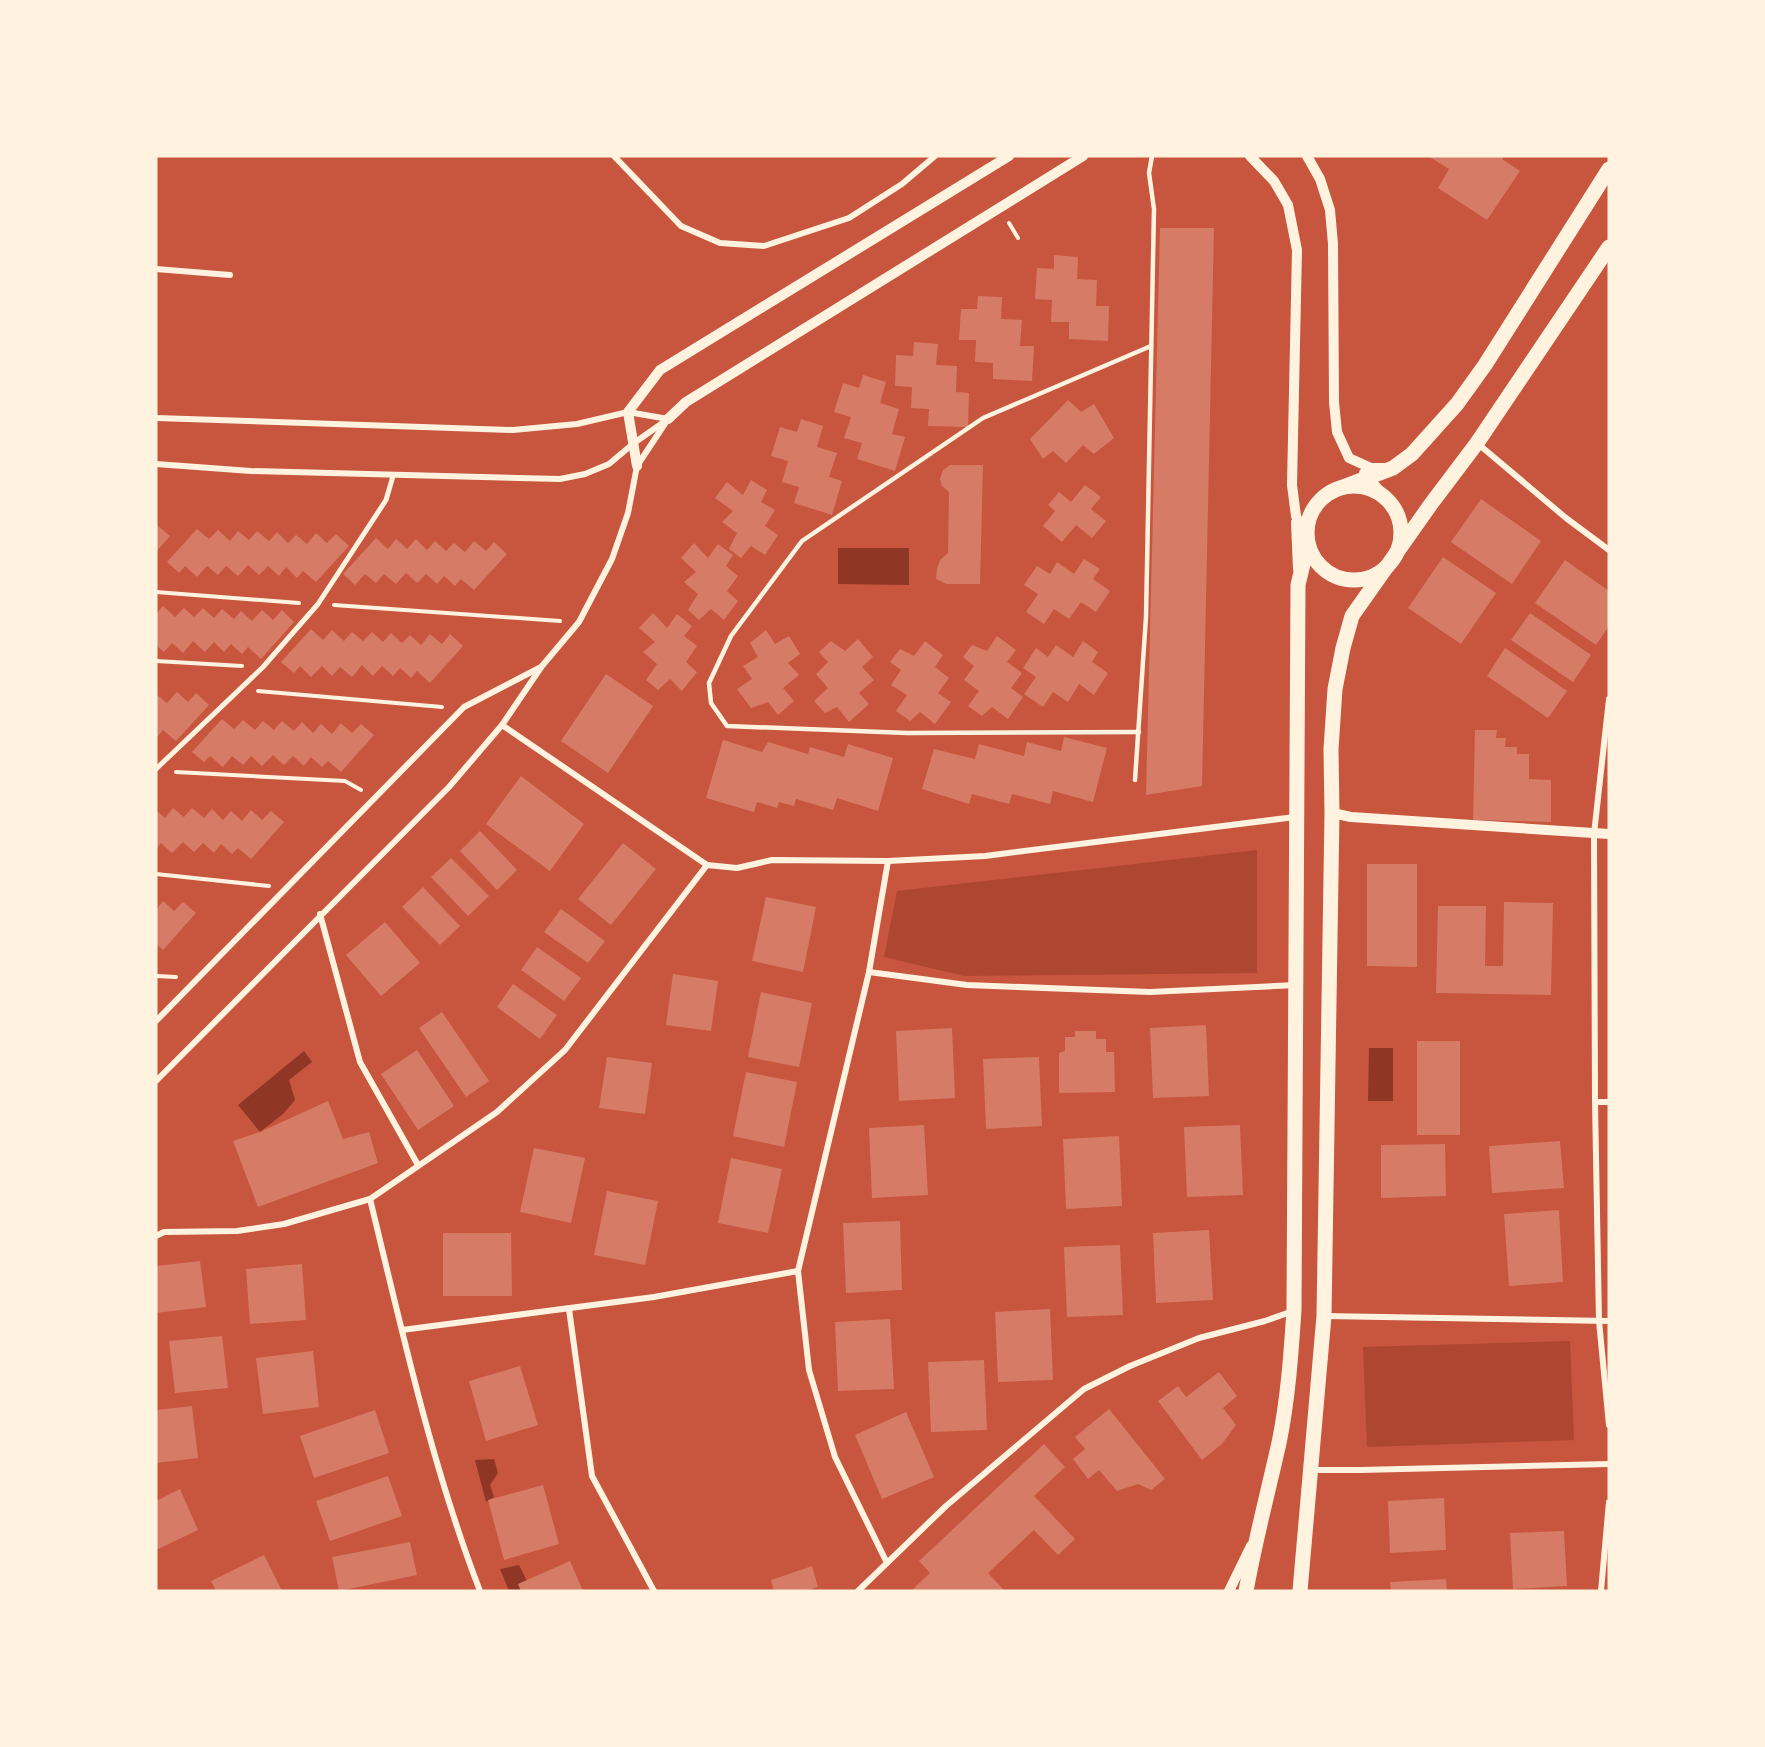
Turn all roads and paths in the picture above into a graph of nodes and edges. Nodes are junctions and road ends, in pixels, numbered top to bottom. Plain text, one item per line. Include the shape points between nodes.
1 (614, 156) edge
2 (935, 156) edge
3 (1009, 156) edge
4 (1083, 156) edge
5 (1152, 156) edge
6 (1250, 156) edge
7 (1307, 156) edge
8 (1609, 169) edge
9 (1609, 247) edge
10 (156, 269) edge
11 (230, 275) dead end
12 (1151, 346) junction
13 (628, 412) junction
14 (156, 418) edge
15 (668, 419) junction
16 (634, 443) junction
17 (1477, 443) junction
18 (1349, 458) junction
19 (156, 464) edge
20 (637, 466) junction
21 (1393, 468) junction
22 (393, 476) junction
23 (1368, 478) junction
24 (1343, 487) junction
25 (1386, 498) junction
26 (1296, 516) junction
27 (1308, 543) junction
28 (1609, 550) edge
29 (1394, 558) junction
30 (1298, 585) junction
31 (156, 592) edge
32 (318, 604) junction
33 (579, 622) junction
34 (156, 661) edge
35 (263, 666) junction
36 (542, 666) junction
37 (240, 689) junction
38 (1609, 699) edge
39 (464, 707) junction
40 (502, 725) junction
41 (1138, 732) junction
42 (156, 769) edge
43 (168, 771) dead end
44 (1135, 780) dead end
45 (374, 798) junction
46 (1332, 813) junction
47 (1298, 816) junction
48 (1594, 834) junction
49 (1609, 834) edge
50 (888, 861) junction
51 (707, 865) junction
52 (156, 874) edge
53 (287, 887) junction
54 (320, 914) junction
55 (868, 972) junction
56 (1296, 985) junction
57 (156, 1021) edge
58 (156, 1081) edge
59 (1595, 1102) junction
60 (1609, 1102) edge
61 (418, 1165) junction
62 (370, 1199) junction
63 (156, 1236) edge
64 (798, 1271) junction
65 (569, 1309) junction
66 (1294, 1310) junction
67 (1324, 1316) junction
68 (1599, 1321) junction
69 (1609, 1321) edge
70 (402, 1330) junction
71 (1609, 1425) edge
72 (1609, 1464) edge
73 (1310, 1470) junction
74 (1609, 1502) edge
75 (1256, 1535) junction
76 (887, 1563) junction
77 (480, 1591) edge
78 (654, 1591) edge
79 (858, 1591) edge
80 (1229, 1591) edge
81 (1246, 1591) edge
82 (1300, 1591) edge
83 (1601, 1591) edge

1 - 2 street via 681,226 720,243 764,246 849,219 902,184
3 - 13 street via 660,370
4 - 15 street via 686,402
5 - 12 lane
6 - 26 street via 1274,181 1288,205 1297,250 1291,440
7 - 18 street via 1330,210 1334,402 1337,432
8 - 21 main road via 1457,404 1412,454
9 - 17 main road
10 - 11 street
12 - 41 lane via 1146,616
12 - 41 lane via 983,418 802,541 731,636 709,683 711,703 727,726 907,733
13 - 14 street via 577,424 513,430
13 - 15 street
13 - 16 street
15 - 16 street
15 - 20 street
16 - 20 street
16 - 22 street via 609,464 560,479
17 - 28 street
17 - 29 main road
18 - 21 street via 1371,468
18 - 23 street
19 - 22 street
20 - 33 street via 628,513 612,560
21 - 23 main road
22 - 32 street via 386,500
23 - 24 main road
23 - 25 street
24 - 25 main road via 1373,489
24 - 27 main road via 1326,495 1314,508 1308,525
25 - 29 main road via 1401,526
26 - 27 street
26 - 30 street
27 - 29 main road via 1324,570 1339,578 1370,577 1384,570
27 - 30 main road
29 - 46 main road via 1352,616 1343,648 1335,689
30 - 47 main road
31 - 32 path
32 - 33 path
32 - 35 street
33 - 36 street
34 - 35 path
35 - 37 street
36 - 39 street
36 - 40 street
37 - 39 path
37 - 42 street
38 - 48 street
39 - 45 street
40 - 51 street
40 - 54 street via 449,787
41 - 44 lane
43 - 45 path via 345,781
45 - 53 street
46 - 48 street
46 - 67 main road
47 - 50 street via 985,856
47 - 56 main road
48 - 49 street
48 - 59 street
50 - 51 street via 772,860 737,868
50 - 55 street
51 - 61 street via 565,1050 497,1112
52 - 53 path
53 - 57 street
54 - 58 street
54 - 61 street via 360,1062
55 - 56 street via 967,985 1150,992
55 - 64 street
56 - 66 main road
59 - 60 street
59 - 68 street
61 - 62 street
62 - 63 street via 284,1224 237,1231 164,1232
62 - 70 street
64 - 65 street
64 - 76 street via 809,1370 835,1457
65 - 70 street
65 - 78 street via 592,1476
66 - 75 main road via 1279,1442
66 - 76 street via 1199,1338 1084,1389 946,1506
67 - 68 street
67 - 73 main road
68 - 69 street
68 - 71 street
70 - 77 street via 465,1553
72 - 73 street
73 - 82 main road
74 - 83 street
75 - 80 street
75 - 81 main road
76 - 79 street

